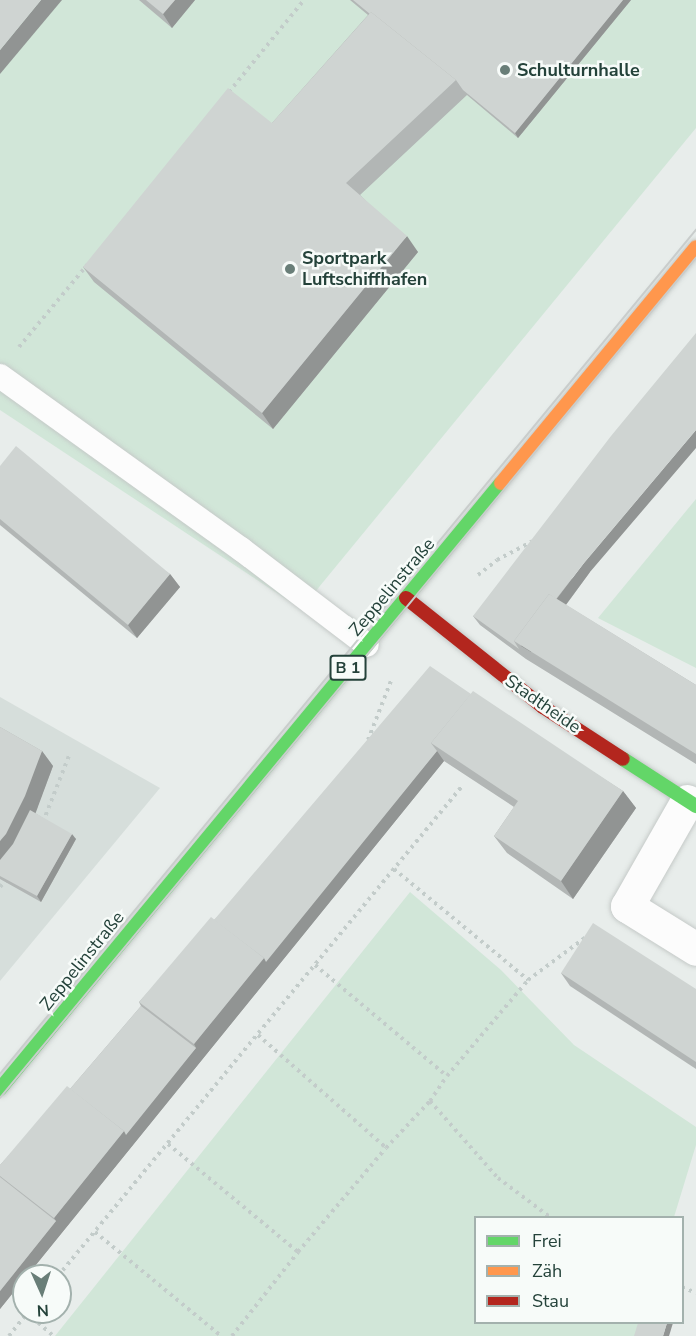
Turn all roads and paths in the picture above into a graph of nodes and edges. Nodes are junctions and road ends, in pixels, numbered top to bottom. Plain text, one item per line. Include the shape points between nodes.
1 (304, 0) edge
2 (228, 93) edge
3 (696, 247) edge
4 (91, 259) edge
5 (15, 352) dead end
6 (0, 376) edge
7 (406, 598) junction
8 (367, 645) junction
9 (70, 753) dead end
10 (463, 785) edge
11 (692, 803) edge
12 (42, 825) edge
13 (394, 869) junction
14 (15, 871) edge
15 (0, 887) edge
16 (627, 906) junction
17 (696, 949) edge
18 (315, 965) junction
19 (528, 980) junction
20 (258, 1035) junction
21 (447, 1076) junction
22 (0, 1089) edge
23 (430, 1101) junction
24 (168, 1144) junction
25 (386, 1148) junction
26 (548, 1216) edge
27 (95, 1232) junction
28 (297, 1252) junction
29 (68, 1264) edge
30 (19, 1324) edge
31 (40, 1324) edge
32 (9, 1336) edge
33 (53, 1336) edge
34 (221, 1336) edge
35 (232, 1336) edge

1 - 2 path
3 - 7 main road, Zeppelinstraße / B 1
4 - 5 path
6 - 8 lane
7 - 8 main road, Zeppelinstraße / B 1
7 - 11 main road, Stadtheide via 543,707
8 - 22 main road, Zeppelinstraße / B 1
9 - 12 path
10 - 13 path
11 - 16 street, Stadtheide
13 - 18 path
13 - 19 path
14 - 15 path
16 - 17 street
16 - 19 path
18 - 20 path
18 - 21 path
19 - 21 path
20 - 24 path
20 - 25 path
21 - 23 path
23 - 25 path
23 - 26 path via 498,1178
24 - 27 path
24 - 28 path
25 - 28 path
27 - 29 path
27 - 34 path
28 - 35 path
30 - 32 path
31 - 33 path

